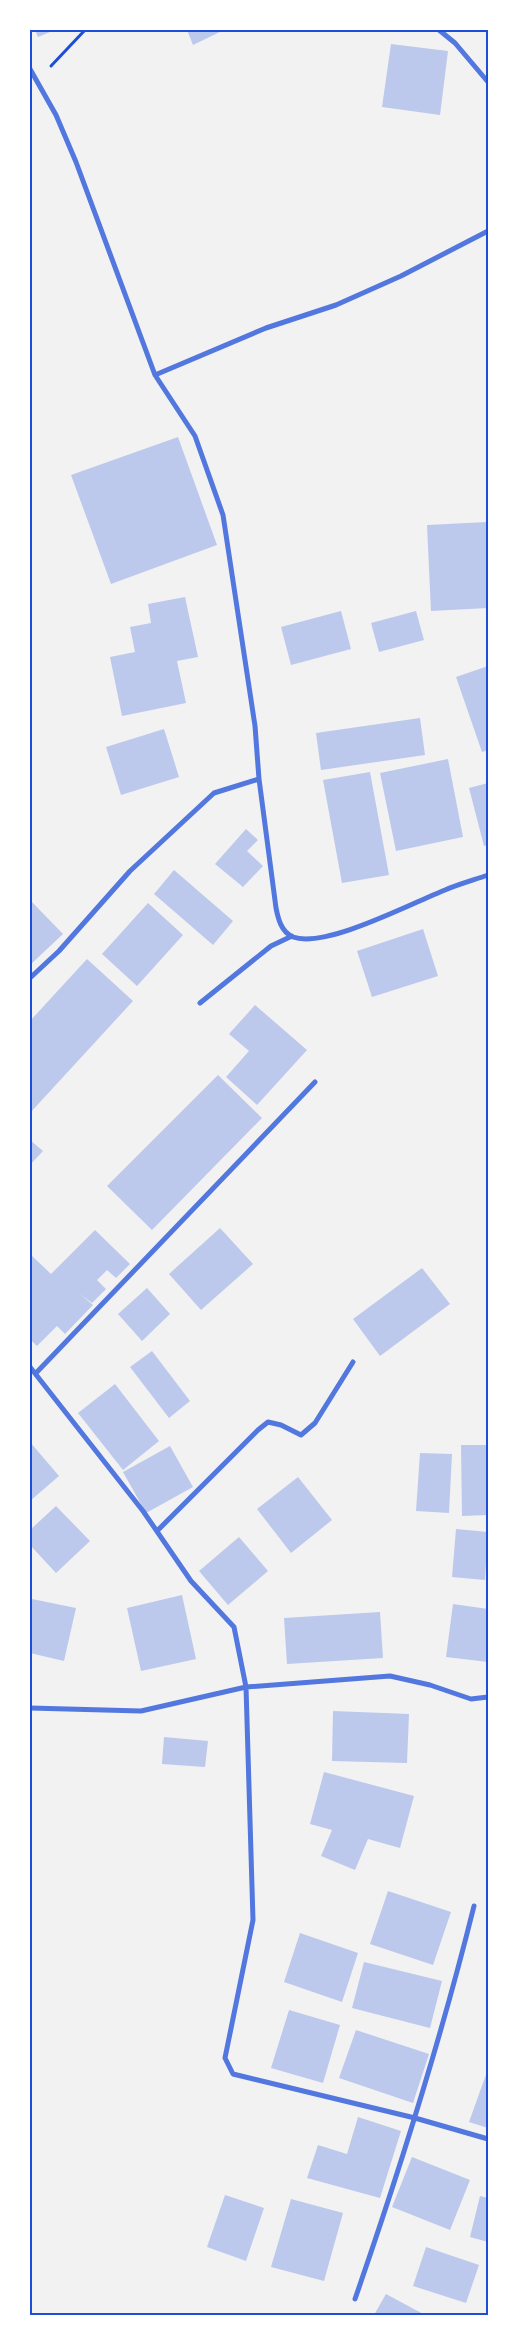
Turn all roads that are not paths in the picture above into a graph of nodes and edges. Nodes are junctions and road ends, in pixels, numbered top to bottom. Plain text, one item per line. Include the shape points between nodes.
1 (439, 30) edge
2 (30, 69) edge
3 (488, 82) edge
4 (488, 231) edge
5 (155, 375) junction
6 (259, 779) junction
7 (488, 875) edge
8 (292, 936) junction
9 (30, 978) edge
10 (200, 1003) dead end
11 (315, 1082) dead end
12 (352, 1362) dead end
13 (30, 1367) edge
14 (36, 1373) junction
15 (157, 1531) junction
16 (246, 1687) junction
17 (488, 1697) edge
18 (30, 1708) edge
19 (474, 1906) dead end
20 (415, 2118) junction
21 (488, 2139) edge
22 (355, 2298) dead end

1 - 3 street via 455,43
2 - 5 street via 56,115 76,162
4 - 5 street via 336,305 266,328
5 - 6 street via 195,436 223,515 255,726
6 - 8 street via 276,908 280,925
6 - 9 street via 214,793 130,871 59,951
7 - 8 street via 353,929 311,938
8 - 10 street via 271,946
11 - 14 street
12 - 15 street via 315,1423 301,1435 268,1422
13 - 14 street
14 - 15 street
15 - 16 street via 192,1581 234,1628
16 - 17 street via 390,1676 471,1699
16 - 18 street via 142,1711
16 - 20 street via 253,1920 225,2058 233,2074
19 - 20 street via 450,2004
20 - 21 street
20 - 22 street

